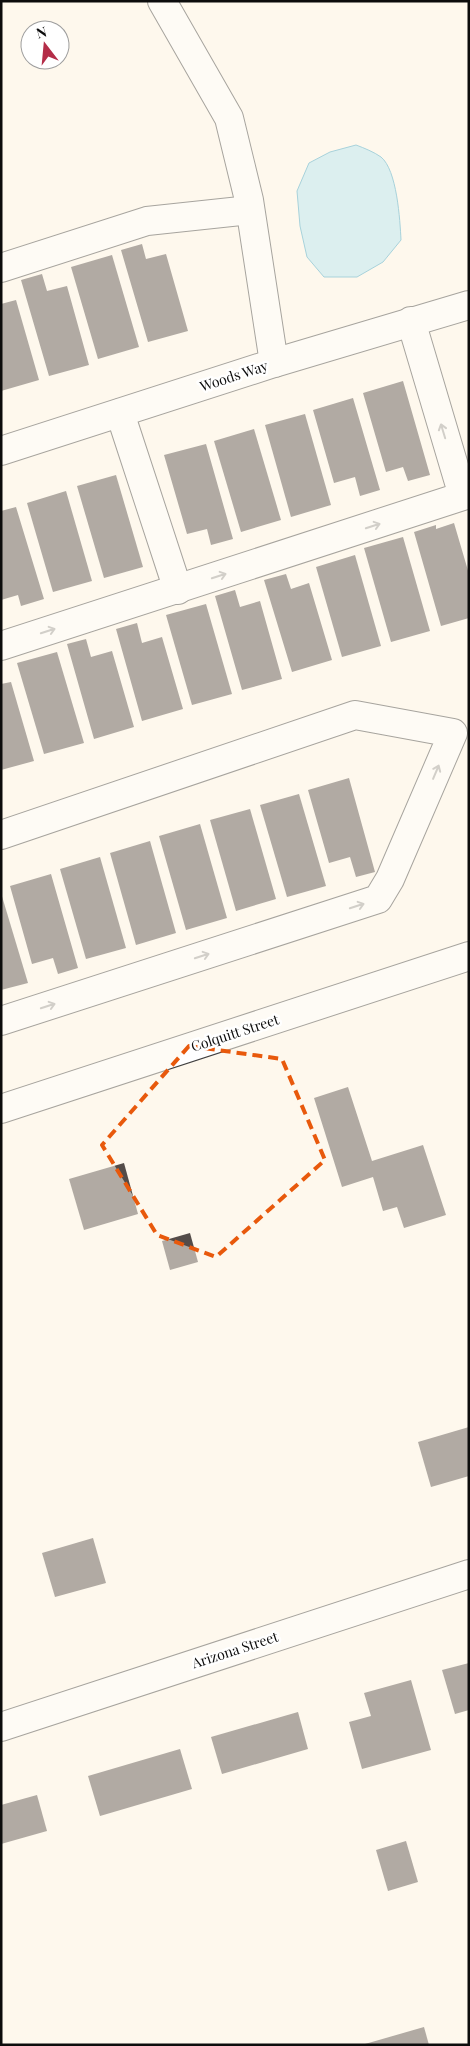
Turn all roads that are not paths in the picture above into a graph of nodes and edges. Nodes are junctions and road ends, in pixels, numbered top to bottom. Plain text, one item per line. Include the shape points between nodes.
1 (162, 1) edge
2 (250, 210) junction
3 (1, 268) edge
4 (469, 305) edge
5 (411, 321) junction
6 (274, 363) junction
7 (120, 413) junction
8 (1, 451) edge
9 (178, 590) junction
10 (1, 646) edge
11 (1, 835) edge
12 (469, 956) edge
13 (1, 1021) edge
14 (1, 1109) edge
15 (469, 1574) edge
16 (1, 1727) edge

1 - 2 street via 229,118
2 - 3 street via 147,221
2 - 6 street
4 - 5 street, Woods Way
5 - 6 street, Woods Way
9 -> 5 street via 463,496
6 - 7 street, Woods Way
7 - 8 street, Woods Way
7 - 9 street
10 -> 9 street
13 -> 11 street via 378,899 390,880 453,733 355,715
12 - 14 street, Colquitt Street
15 - 16 street, Arizona Street

